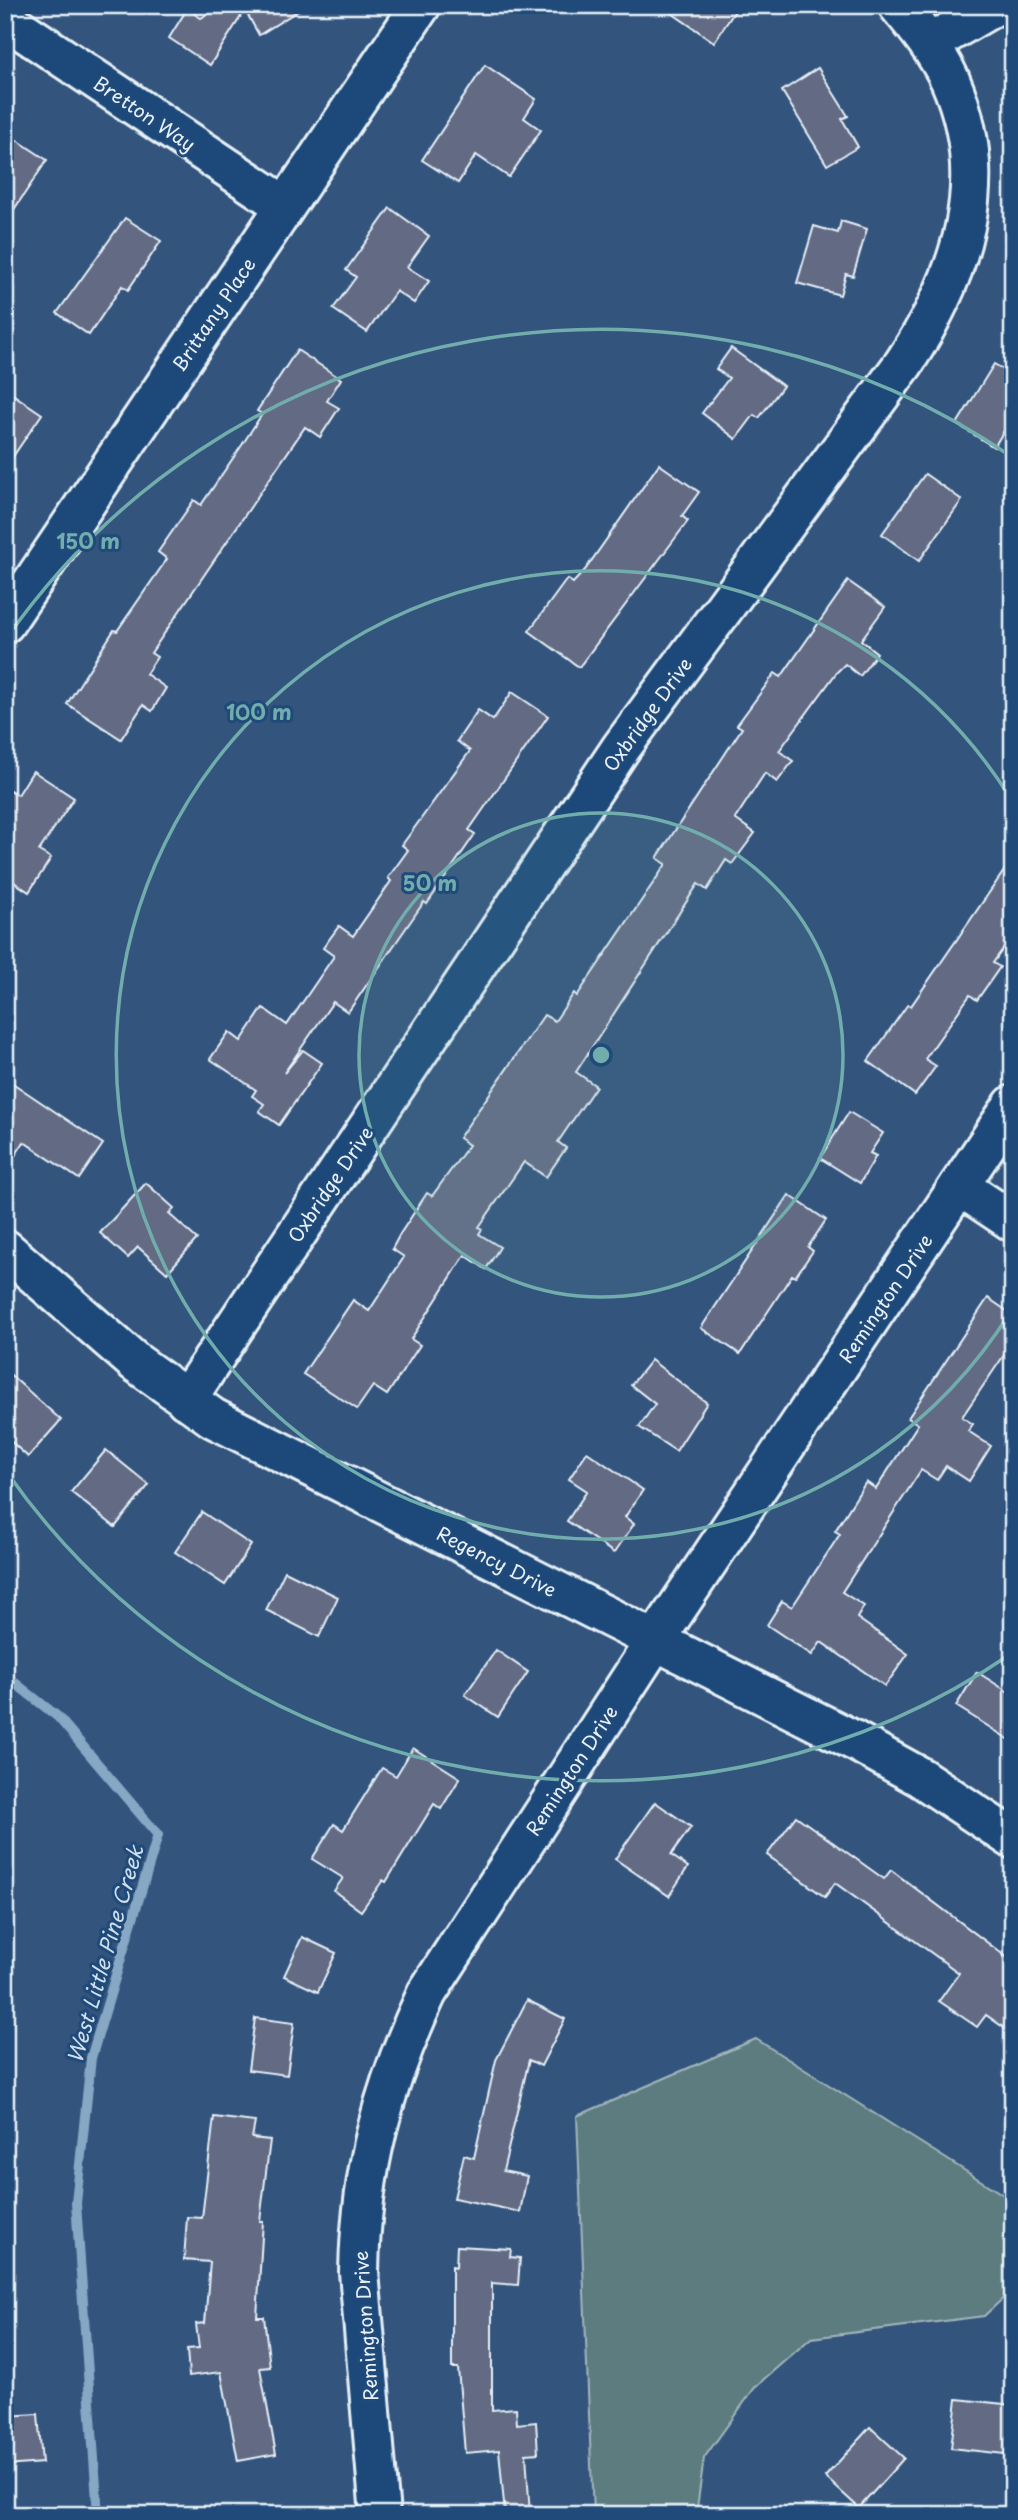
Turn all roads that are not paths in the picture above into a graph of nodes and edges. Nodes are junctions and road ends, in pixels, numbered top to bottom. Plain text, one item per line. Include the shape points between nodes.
1 (421, 5) edge
2 (898, 5) edge
3 (996, 5) edge
4 (5, 19) edge
5 (929, 44) junction
6 (285, 206) junction
7 (5, 623) edge
8 (1013, 1105) edge
9 (959, 1186) junction
10 (1013, 1222) edge
11 (5, 1249) edge
12 (186, 1400) junction
13 (655, 1641) junction
14 (1013, 1839) edge
15 (380, 2515) edge

1 - 6 street, Brittany Place
2 - 5 street, Oxbridge Drive
3 - 5 street
4 - 6 street, Bretton Way
5 - 12 street, Oxbridge Drive via 962,113 970,179 956,263 928,326 621,748
6 - 7 street, Brittany Place
8 - 9 street, Remington Drive
9 - 10 street
9 - 13 street, Remington Drive
11 - 12 street, Regency Drive
12 - 13 street, Regency Drive via 253,1439
13 - 14 street, Regency Drive via 887,1759
13 - 15 street, Remington Drive via 427,1993 404,2041 374,2131 359,2272

